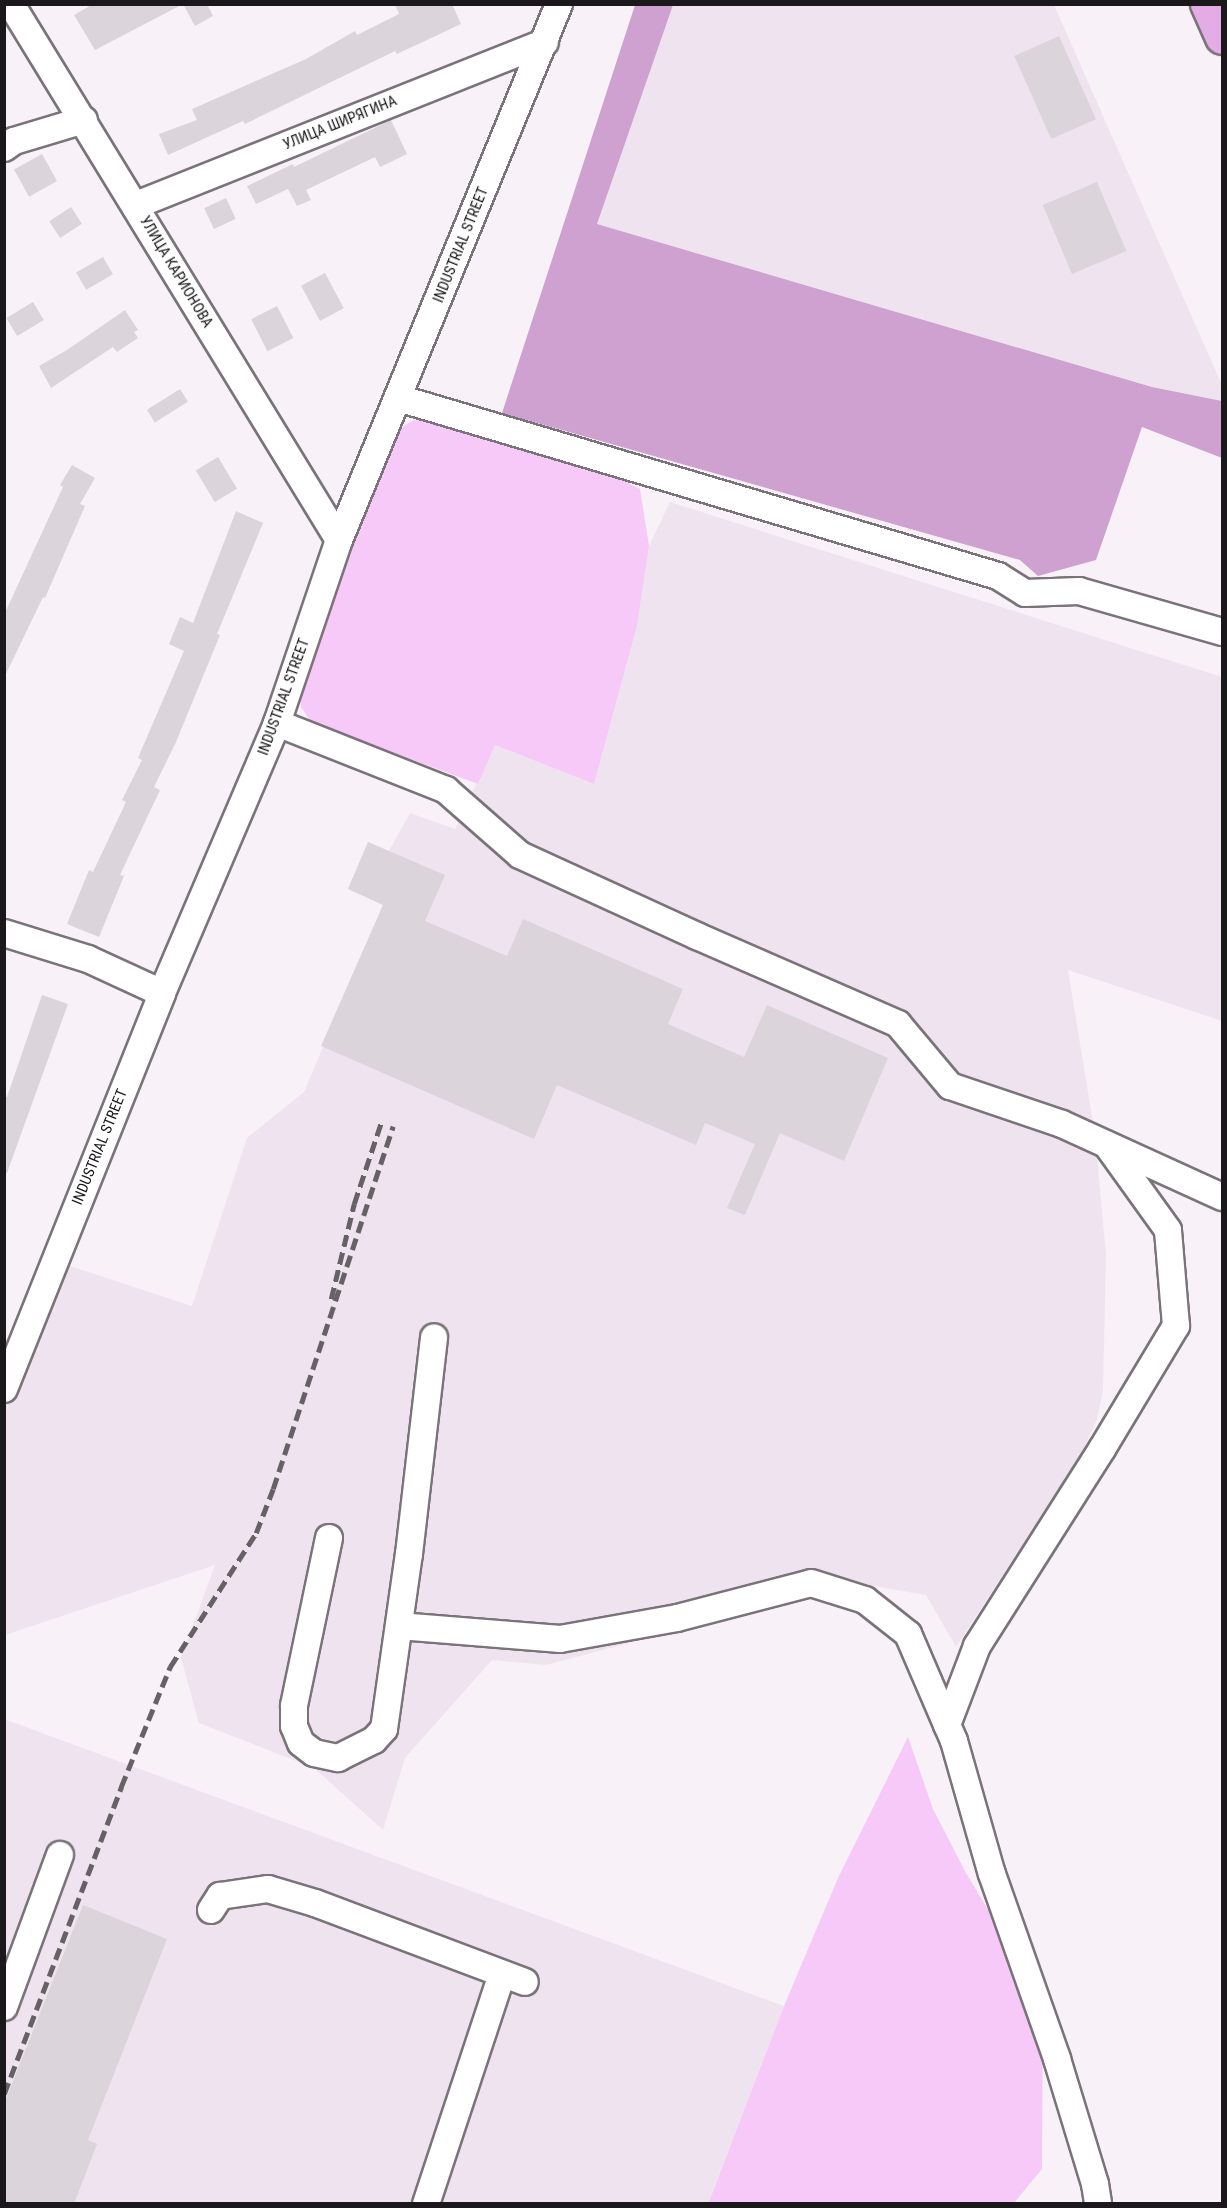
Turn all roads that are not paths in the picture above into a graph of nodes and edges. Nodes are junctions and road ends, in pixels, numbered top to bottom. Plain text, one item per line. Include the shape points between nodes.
1 (559, 4) edge
2 (1207, 4) edge
3 (15, 6) edge
4 (1222, 38) edge
5 (545, 42) junction
6 (84, 120) junction
7 (4, 148) edge
8 (136, 205) junction
9 (398, 398) junction
10 (339, 540) junction
11 (1222, 632) edge
12 (278, 723) junction
13 (4, 933) edge
14 (162, 993) junction
15 (1107, 1144) junction
16 (1222, 1197) edge
17 (434, 1337) dead end
18 (4, 1389) edge
19 (329, 1538) dead end
20 (399, 1626) junction
21 (947, 1725) junction
22 (60, 1855) dead end
23 (211, 1910) dead end
24 (4, 2007) edge
25 (426, 2204) edge
26 (1098, 2204) edge

1 - 5 street, INDUSTRIAL STREET
2 - 4 main road
3 - 6 street, УЛИЦА КАРИОНОВА
5 - 8 street, УЛИЦА ШИРЯГИНА
5 - 9 street, INDUSTRIAL STREET
6 - 7 street via 14,141
6 - 8 street, УЛИЦА КАРИОНОВА
8 - 10 street, УЛИЦА КАРИОНОВА
9 - 10 street, INDUSTRIAL STREET
9 - 11 street via 998,576 1026,593 1079,591
10 - 12 street, INDUSTRIAL STREET
12 - 14 street, INDUSTRIAL STREET
12 - 15 street via 446,790 520,855 898,1024 950,1086 1062,1124
13 - 14 street via 88,959
14 - 18 street, INDUSTRIAL STREET
15 - 16 street
15 - 21 street via 1168,1230 1176,1326 977,1646
17 - 20 street
19 - 20 street via 294,1706 294,1726 301,1743 314,1753 327,1757 348,1755 374,1740 384,1729
20 - 21 street via 560,1639 677,1618 811,1583 865,1600 908,1634
21 - 26 street via 992,1874 1057,2059
22 - 24 street
23 - 25 street via 220,1896 268,1889 514,1978

